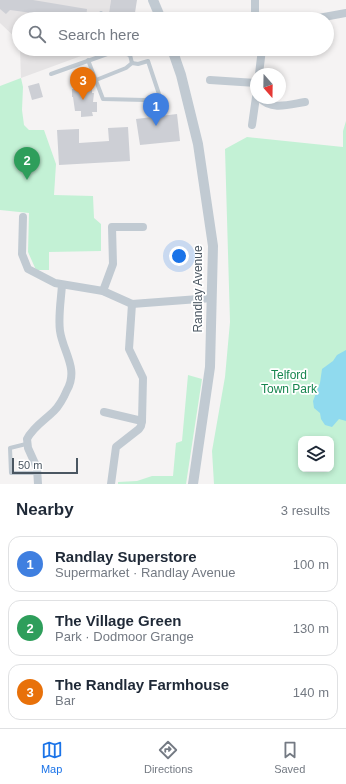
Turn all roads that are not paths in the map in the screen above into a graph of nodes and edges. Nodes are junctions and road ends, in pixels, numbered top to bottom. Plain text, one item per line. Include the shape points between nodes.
1 (153, 0) edge
2 (255, 0) edge
3 (158, 12) edge
4 (255, 12) edge
5 (346, 13) edge
6 (334, 15) edge
7 (101, 56) edge
8 (130, 56) edge
9 (174, 56) edge
10 (261, 56) edge
11 (88, 60) junction
12 (132, 63) junction
13 (260, 68) edge
14 (67, 69) junction
15 (51, 74) dead end
16 (69, 75) dead end
17 (96, 80) junction
18 (210, 80) dead end
19 (250, 83) edge
20 (305, 102) dead end
21 (255, 104) edge
22 (270, 104) edge
23 (252, 125) dead end
24 (23, 217) dead end
25 (143, 227) dead end
26 (62, 286) junction
27 (104, 291) junction
28 (212, 298) junction
29 (132, 304) junction
30 (104, 412) dead end
31 (142, 421) junction
32 (26, 444) junction
33 (38, 473) junction
34 (38, 484) edge
35 (111, 484) edge
36 (195, 484) edge

1 - 3 street
2 - 4 street
5 - 6 street
7 - 11 lane
8 - 12 lane
9 - 28 street, Randlay Avenue via 198,144 213,246
10 - 13 street
11 - 14 lane
11 - 17 lane
12 - 17 lane
12 - 17 lane via 148,61 159,94 145,100 103,99
14 - 15 lane
14 - 16 lane
18 - 19 street
20 - 22 street via 284,106
21 - 23 street
24 - 26 street via 22,254 28,269
25 - 27 street via 112,227 113,264
26 - 27 street
26 - 32 street via 60,332 72,370 71,381 55,410 29,435
27 - 29 street
28 - 29 street
28 - 36 street, Randlay Avenue via 210,366
29 - 31 street via 129,349 143,378
30 - 31 street
31 - 35 street via 139,429 116,447
32 - 33 street
32 - 33 lane via 10,448 11,473
33 - 34 street

